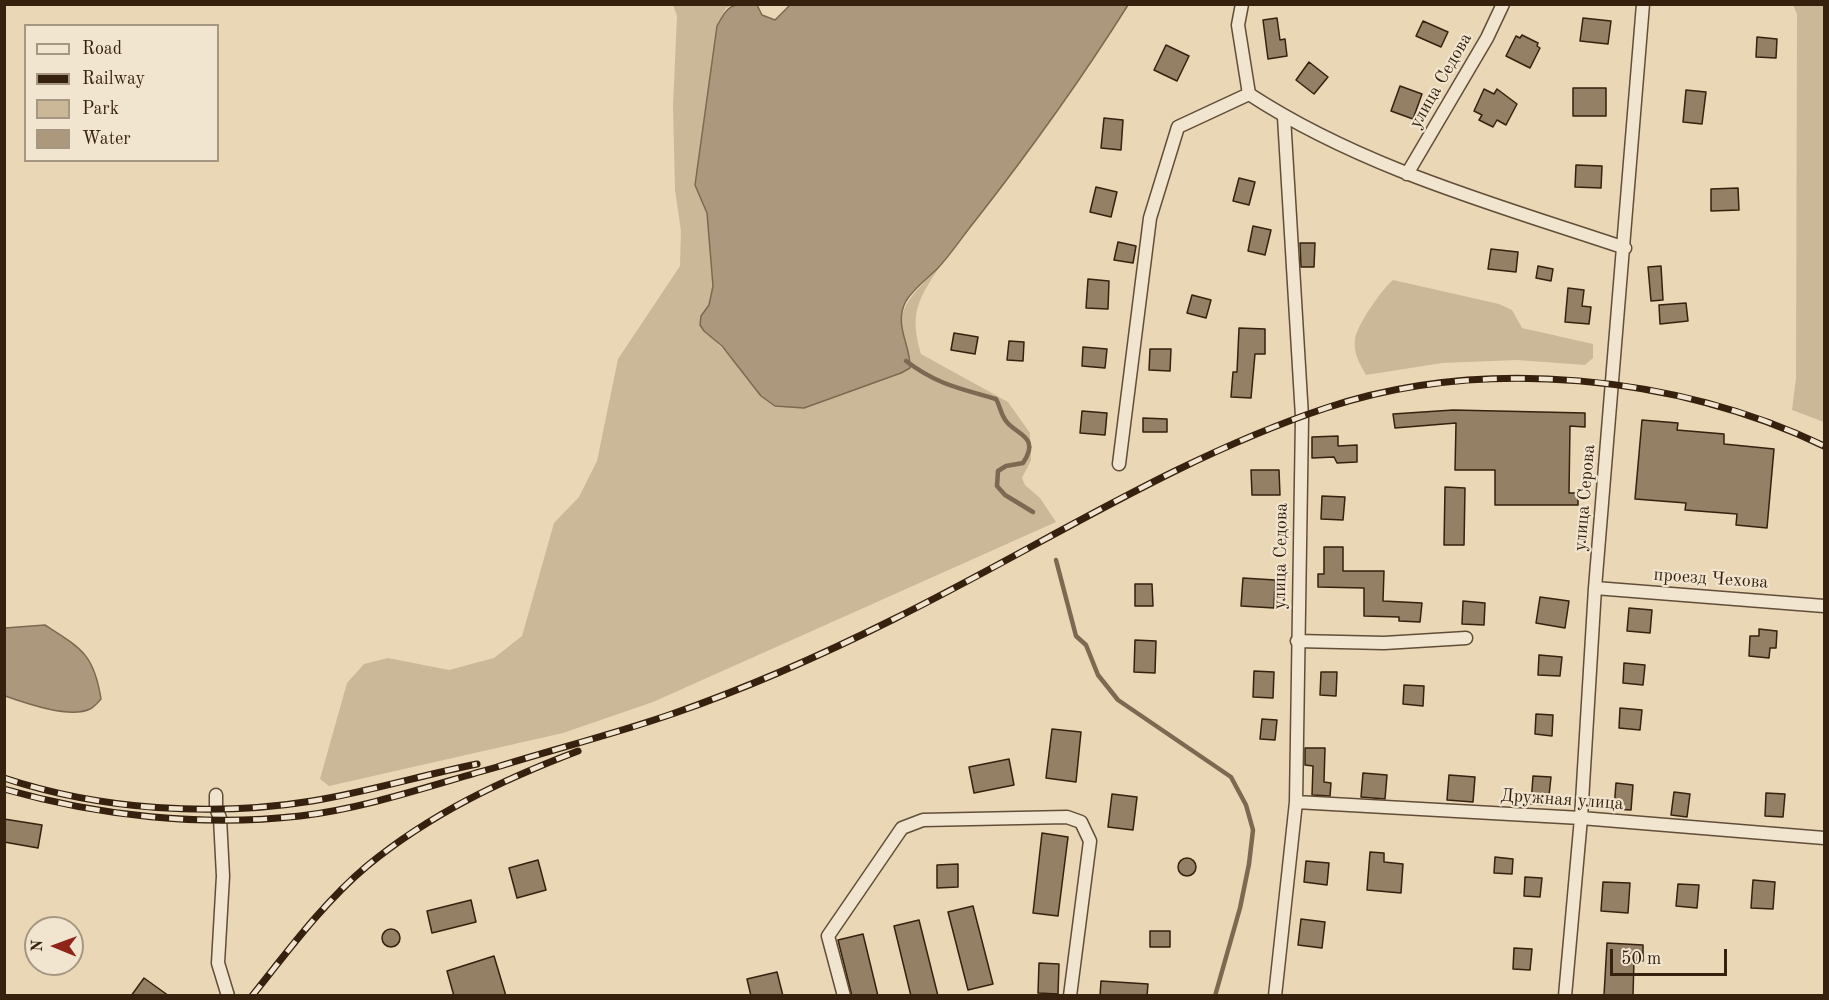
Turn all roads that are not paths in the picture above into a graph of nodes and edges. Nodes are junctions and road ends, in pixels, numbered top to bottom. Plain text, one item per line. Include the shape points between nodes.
1 (1242, 4) edge
2 (1503, 4) edge
3 (1643, 4) edge
4 (1249, 94) junction
5 (1284, 117) junction
6 (1407, 174) junction
7 (1625, 248) junction
8 (1119, 464) dead end
9 (1595, 588) junction
10 (1824, 606) edge
11 (1466, 638) dead end
12 (1297, 641) junction
13 (216, 795) dead end
14 (1296, 802) junction
15 (1581, 818) junction
16 (1824, 838) edge
17 (228, 996) edge
18 (844, 996) edge
19 (1070, 996) edge
20 (1275, 996) edge
21 (1564, 996) edge

1 - 4 street via 1238,25
2 - 6 street, улица Седова
3 - 7 street, улица Серова
4 - 5 street
4 - 8 street via 1178,127 1150,218
5 - 6 street
5 - 12 street, улица Седова via 1302,417
6 - 7 street
7 - 9 street, улица Серова
9 - 10 street, проезд Чехова
9 - 15 street, улица Серова
11 - 12 street via 1384,643
12 - 14 street, улица Седова
13 - 17 street via 223,876 218,963
14 - 15 street, Дружная улица
14 - 20 street, улица Седова
15 - 16 street, Дружная улица
15 - 21 street, улица Серова
18 - 19 street via 828,936 902,828 923,820 1067,817 1081,822 1090,841

